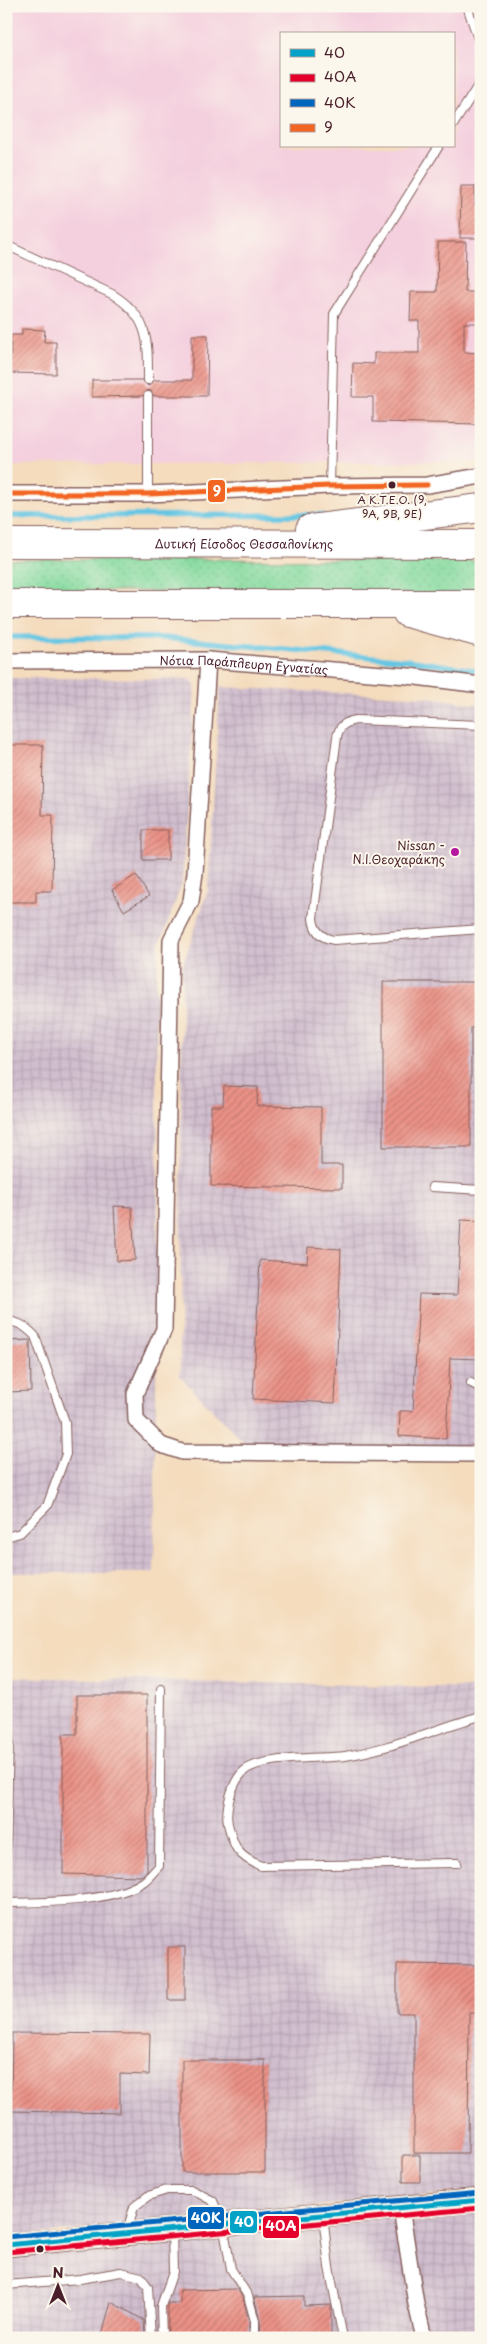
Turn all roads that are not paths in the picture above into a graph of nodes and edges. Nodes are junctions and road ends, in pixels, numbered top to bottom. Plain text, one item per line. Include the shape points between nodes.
1 (468, 6) edge
2 (481, 48) edge
3 (481, 81) edge
4 (454, 122) edge
5 (438, 148) edge
6 (6, 244) edge
7 (148, 380) dead end
8 (148, 396) dead end
9 (481, 476) edge
10 (330, 486) junction
11 (6, 494) edge
12 (148, 494) junction
13 (481, 508) edge
14 (6, 544) edge
15 (182, 544) junction
16 (481, 544) edge
17 (6, 604) edge
18 (374, 604) junction
19 (481, 604) edge
20 (481, 633) edge
21 (208, 660) junction
22 (6, 661) edge
23 (481, 685) edge
24 (481, 724) edge
25 (481, 929) edge
26 (432, 1187) dead end
27 (481, 1190) edge
28 (6, 1321) edge
29 (471, 1383) dead end
30 (481, 1388) edge
31 (481, 1454) edge
32 (6, 1537) edge
33 (162, 1689) dead end
34 (481, 1716) edge
35 (6, 1721) edge
36 (6, 1852) edge
37 (457, 1863) dead end
38 (6, 1903) edge
39 (481, 2200) edge
40 (401, 2208) junction
41 (323, 2216) junction
42 (223, 2224) junction
43 (172, 2229) junction
44 (127, 2233) junction
45 (6, 2245) edge
46 (6, 2284) edge
47 (151, 2338) edge
48 (162, 2338) edge
49 (255, 2338) edge
50 (343, 2338) edge
51 (424, 2338) edge

1 - 2 lane
3 - 4 lane
5 - 10 lane via 334,312
6 - 7 lane via 128,303 145,329
8 - 12 lane
9 - 10 street via 427,485
10 - 12 street
11 - 12 street
13 - 15 highway
14 - 15 highway, Δυτική Είσοδος Θεσσαλονίκης
15 - 16 highway, Δυτική Είσοδος Θεσσαλονίκης
17 - 18 highway
18 - 19 highway
18 - 20 highway
21 - 22 street, Νότια Παράπλευρη Εγνατίας
21 - 23 street, Νότια Παράπλευρη Εγνατίας
21 - 31 street via 195,873 191,902 171,940 164,1329 135,1394 136,1420 161,1445 182,1452
24 - 25 lane via 356,720 341,727 337,737 314,918 316,931 334,940
26 - 27 lane
28 - 32 lane via 25,1326 35,1336 65,1422 66,1454 48,1506 20,1533
29 - 30 lane
33 - 38 lane via 159,1866 143,1882 121,1892 73,1900
34 - 37 lane via 379,1749 345,1756 269,1762 245,1770 232,1790 227,1820 234,1846 244,1859 261,1866
35 - 36 lane via 9,1738
39 - 40 main road
40 - 41 main road
40 - 51 street
41 - 42 main road
41 - 50 lane
42 - 43 main road
42 - 44 lane via 213,2201 192,2190 167,2190 148,2196 134,2207
42 - 49 lane via 231,2269 248,2296 255,2322
43 - 44 main road
43 - 48 lane via 173,2272 162,2306
44 - 45 main road
46 - 47 lane via 80,2279 120,2272 141,2277 148,2288

